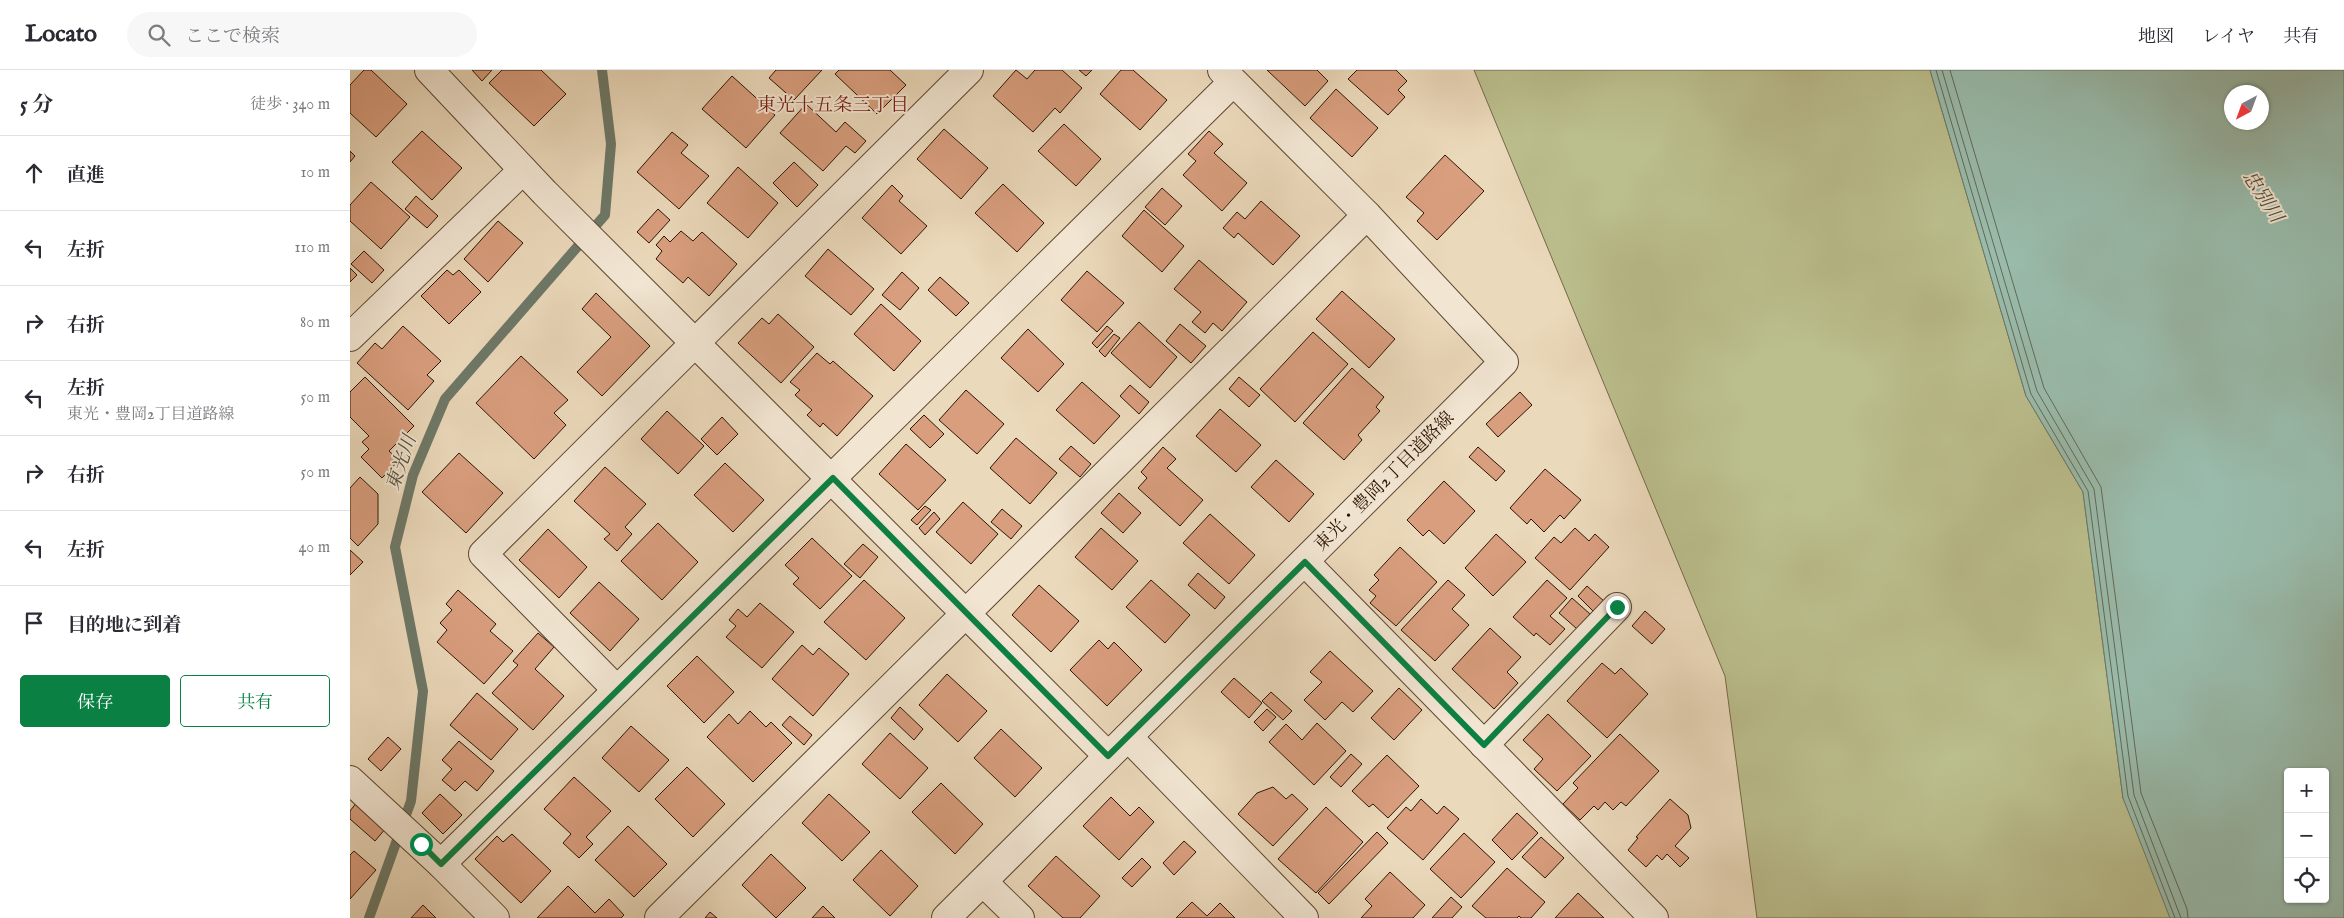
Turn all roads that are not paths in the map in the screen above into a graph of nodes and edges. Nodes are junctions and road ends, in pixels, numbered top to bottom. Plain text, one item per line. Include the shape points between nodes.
1 (429, 70) edge
2 (969, 70) edge
3 (1228, 76) edge
4 (523, 170) junction
5 (1367, 215) junction
6 (350, 337) edge
7 (696, 342) junction
8 (833, 478) junction
9 (1305, 562) junction
10 (1617, 607) dead end
11 (966, 613) junction
12 (618, 690) junction
13 (1128, 737) junction
14 (1484, 745) junction
15 (1108, 756) junction
16 (350, 780) edge
17 (441, 864) junction
18 (983, 882) junction
19 (495, 918) edge
20 (659, 918) edge
21 (946, 918) edge
22 (1020, 918) edge
23 (1304, 918) edge
24 (1654, 918) edge

1 - 4 street
2 - 7 street
3 - 5 street
3 - 8 street
4 - 6 street
4 - 7 street
5 - 9 street, 東光・豊岡2丁目道路線 via 1504,362
5 - 11 street
7 - 8 street
7 - 12 street via 482,554
8 - 11 street
8 - 12 street
9 - 13 street, 東光・豊岡2丁目道路線
9 - 14 street
10 - 14 street
11 - 15 street
11 - 20 street
12 - 17 street
13 - 15 street, 東光・豊岡2丁目道路線
13 - 23 street
14 - 24 street
15 - 18 street, 東光・豊岡2丁目道路線
16 - 17 street
17 - 19 street
18 - 21 street, 東光・豊岡2丁目道路線
18 - 22 street

